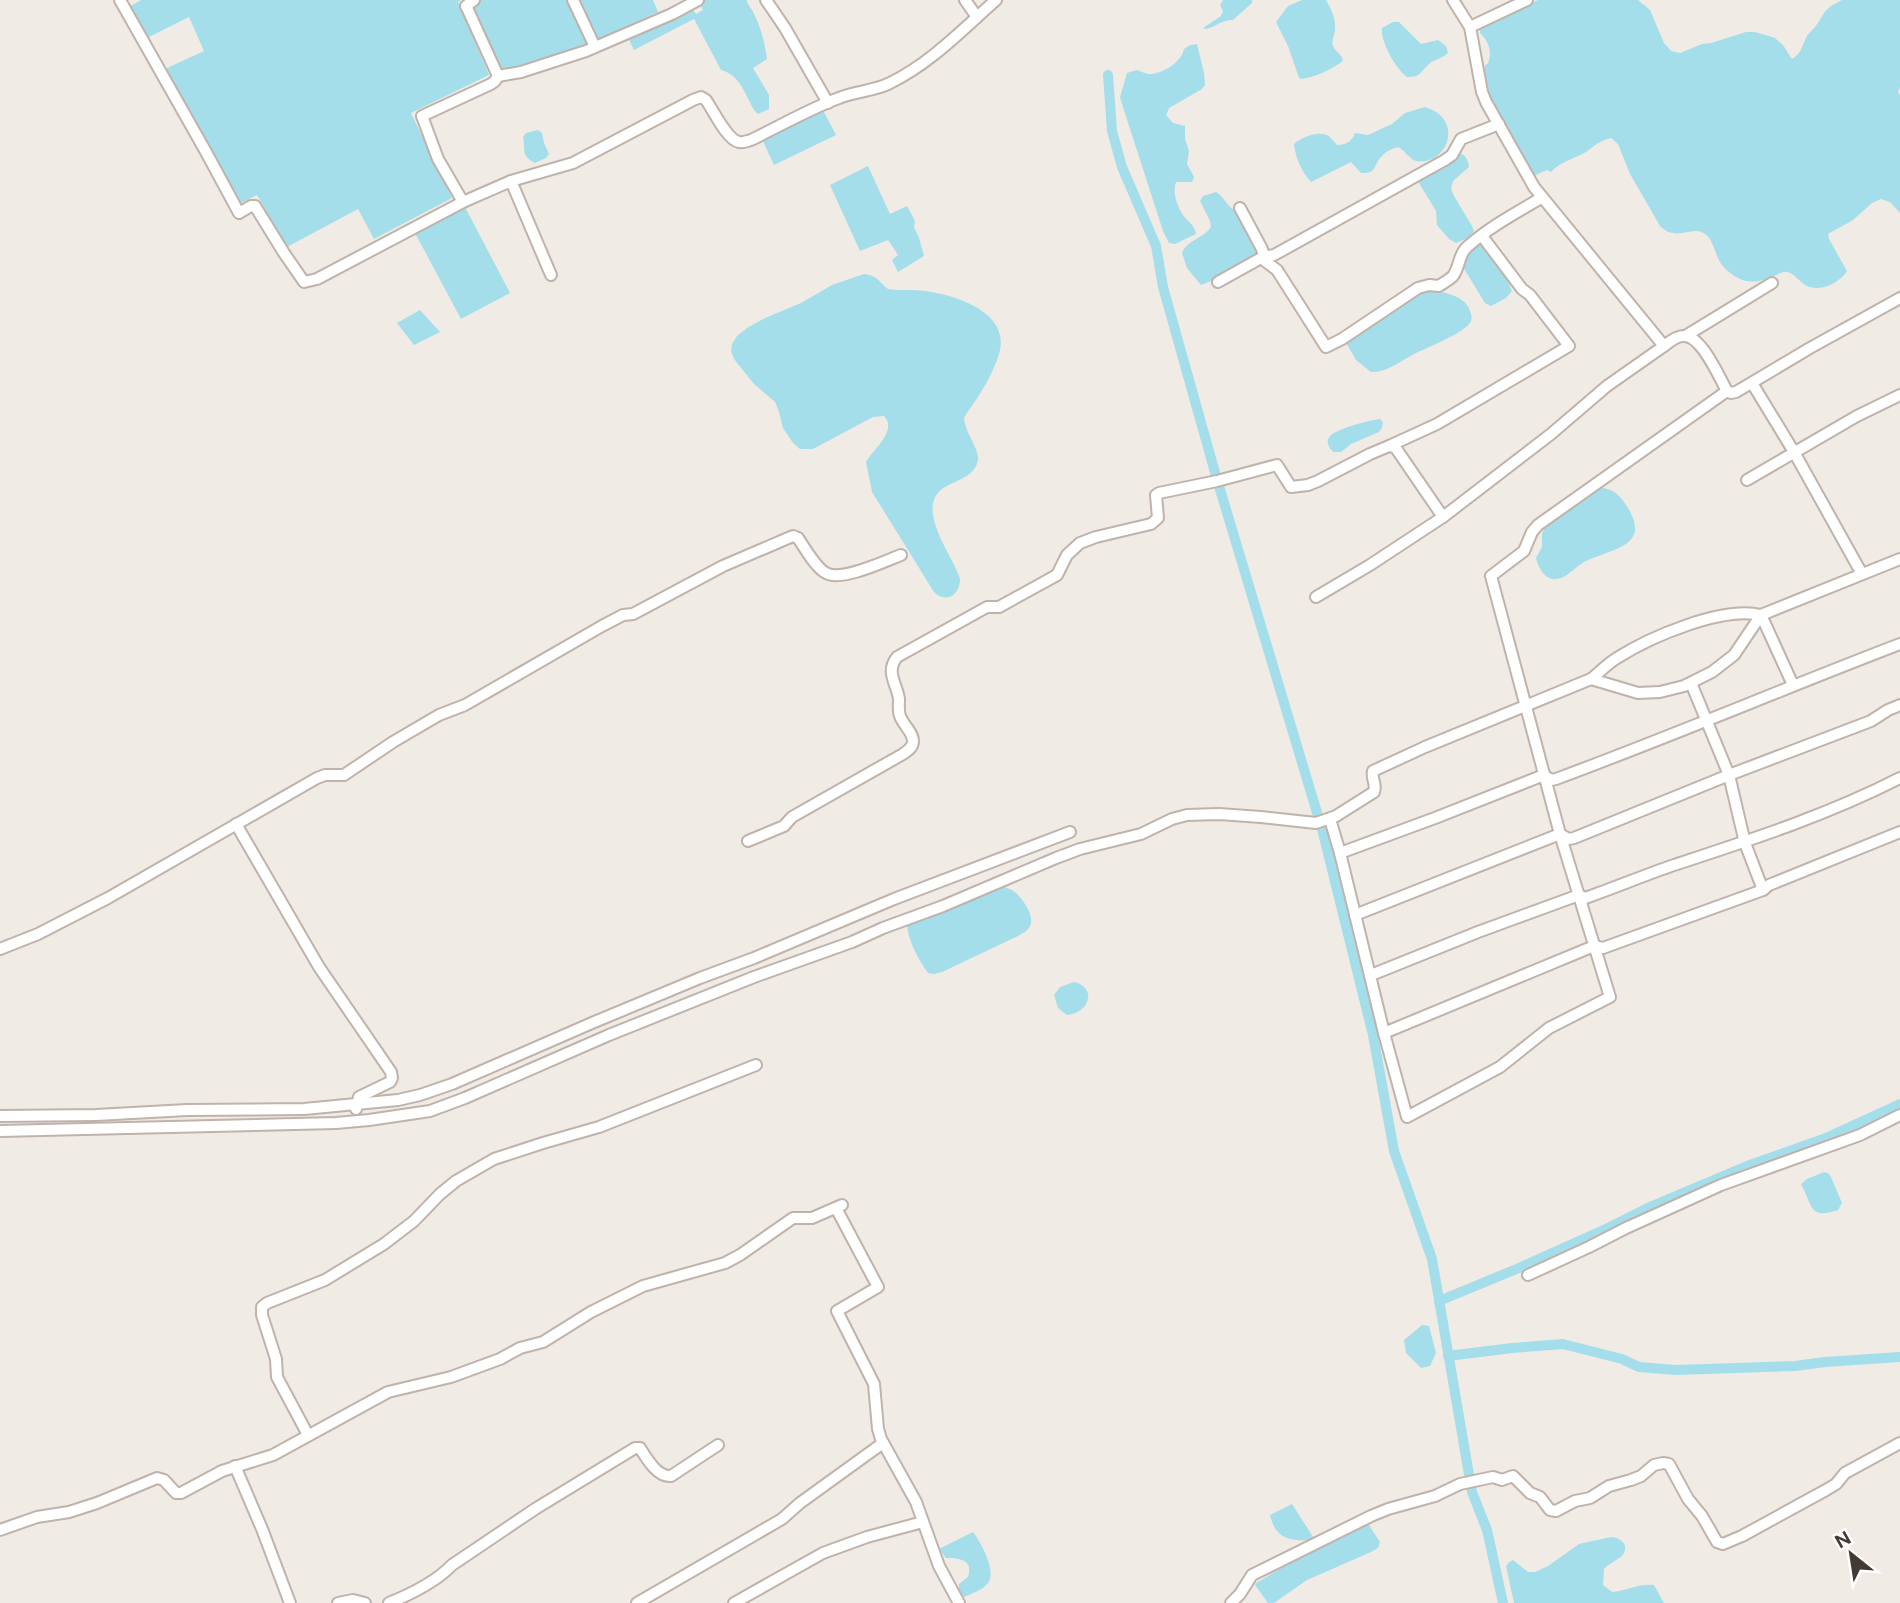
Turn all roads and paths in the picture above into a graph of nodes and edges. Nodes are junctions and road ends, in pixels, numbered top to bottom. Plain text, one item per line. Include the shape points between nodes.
1 (120, 0) edge
2 (474, 0) edge
3 (573, 0) edge
4 (698, 0) edge
5 (766, 0) edge
6 (965, 0) edge
7 (996, 0) edge
8 (1453, 0) edge
9 (1527, 0) edge
10 (977, 17) junction
11 (1470, 27) junction
12 (595, 47) junction
13 (498, 76) junction
14 (828, 103) junction
15 (1499, 124) junction
16 (510, 181) junction
17 (1541, 198) junction
18 (463, 202) junction
19 (1240, 208) dead end
20 (1482, 236) junction
21 (1263, 257) junction
22 (551, 275) dead end
23 (1217, 282) dead end
24 (1772, 283) dead end
25 (1900, 298) edge
26 (1687, 335) junction
27 (1664, 346) junction
28 (1752, 383) junction
29 (1727, 391) junction
30 (1900, 395) edge
31 (1389, 446) junction
32 (1794, 452) junction
33 (1747, 480) dead end
34 (1443, 517) junction
35 (901, 555) dead end
36 (1900, 559) edge
37 (1862, 573) junction
38 (1316, 597) dead end
39 (1761, 615) junction
40 (1900, 644) edge
41 (1591, 678) junction
42 (1692, 683) junction
43 (1793, 684) junction
44 (1526, 705) junction
45 (1900, 705) edge
46 (1707, 720) junction
47 (1544, 775) junction
48 (1729, 775) junction
49 (1900, 778) edge
50 (1330, 819) junction
51 (236, 824) junction
52 (1070, 832) dead end
53 (1900, 832) edge
54 (1560, 834) junction
55 (748, 841) dead end
56 (1745, 843) junction
57 (1340, 853) junction
58 (1763, 890) junction
59 (1579, 895) junction
60 (1355, 915) junction
61 (1594, 946) junction
62 (0, 949) edge
63 (1371, 975) junction
64 (1384, 1033) junction
65 (756, 1065) dead end
66 (356, 1105) junction
67 (1900, 1115) edge
68 (0, 1116) edge
69 (357, 1121) junction
70 (0, 1131) edge
71 (1528, 1275) dead end
72 (308, 1435) junction
73 (883, 1443) junction
74 (1900, 1443) edge
75 (718, 1445) dead end
76 (235, 1466) junction
77 (923, 1522) junction
78 (0, 1530) edge
79 (290, 1603) edge
80 (338, 1603) edge
81 (365, 1603) edge
82 (389, 1603) edge
83 (637, 1603) edge
84 (734, 1603) edge
85 (959, 1603) edge
86 (1231, 1603) edge

1 - 18 street via 239,213 255,206 304,282
2 - 13 street via 466,6
3 - 12 street
4 - 12 street
5 - 14 street
6 - 10 street
7 - 10 street
8 - 11 street
9 - 11 street
10 - 14 street via 907,74
11 - 15 street via 1482,92
12 - 13 street
13 - 18 street via 491,84 422,116 438,159
14 - 16 street via 741,143 727,133 701,97 573,163
15 - 17 street
15 - 21 street via 1461,139 1445,160
16 - 18 street
16 - 22 street
17 - 20 street
17 - 27 street
19 - 21 street
20 - 21 street via 1461,253 1454,275 1439,286 1418,288 1326,346 1278,270
20 - 31 street via 1569,346 1437,424
21 - 23 street
24 - 26 street
25 - 28 street
26 - 27 street
26 - 29 street via 1700,344
27 - 34 street
28 - 29 street via 1736,392
28 - 32 street
29 - 44 street via 1538,525 1524,551 1491,576
30 - 32 street
31 - 34 street via 1395,447
31 - 55 street via 1308,485 1290,486 1277,465 1159,493 1156,521 1080,543 1067,555 1057,575 897,657 891,673 911,748 784,826
32 - 33 street
32 - 37 street
34 - 38 street
35 - 51 street via 834,575 818,567 798,538 788,537 623,615 465,705 439,715 344,775 317,778
36 - 37 street
37 - 39 street
39 - 41 street via 1733,613 1676,630 1629,650
39 - 42 street via 1734,654
39 - 43 street
40 - 43 street
41 - 42 street via 1638,693
41 - 44 street
42 - 46 street
43 - 46 street
44 - 47 street
44 - 50 street via 1373,771 1374,792
45 - 48 street via 1871,721
46 - 47 street via 1556,779
46 - 48 street
47 - 54 street
47 - 57 street
48 - 54 street via 1574,838
48 - 56 street
49 - 56 street
50 - 57 street
50 - 69 street via 1305,823 1199,814 1172,819 1141,834 1056,858 430,1111
51 - 62 street via 96,905
51 - 66 street via 318,967 391,1072 390,1082 359,1097
52 - 66 street via 688,983 452,1084 421,1095
53 - 58 street
54 - 59 street
54 - 60 street
56 - 58 street
56 - 59 street via 1585,898
57 - 60 street
58 - 61 street via 1603,948
59 - 61 street
59 - 63 street
60 - 63 street
61 - 64 street
61 - 64 street via 1610,997 1549,1028 1500,1067 1407,1116
63 - 64 street
65 - 72 street via 599,1127 494,1159 456,1181 384,1244 325,1280 262,1307 276,1359 276,1377
66 - 68 street
66 - 69 street
67 - 71 street via 1860,1135 1721,1185
69 - 70 street
72 - 73 street via 388,1392 451,1377 543,1342 591,1311 643,1286 725,1263 793,1218 813,1218 839,1206 878,1287 837,1311 874,1384
72 - 76 street via 262,1460
73 - 77 street
73 - 83 street via 782,1519
74 - 86 street via 1815,1496 1723,1544 1717,1542 1669,1464 1654,1465 1641,1476 1556,1511 1513,1475 1502,1480 1481,1478 1371,1516 1260,1570
75 - 82 street via 671,1476 659,1473 635,1448 519,1519 445,1573
76 - 78 street via 181,1493 157,1478 97,1503
76 - 79 street
77 - 84 street via 823,1553
77 - 85 street
80 - 81 street

